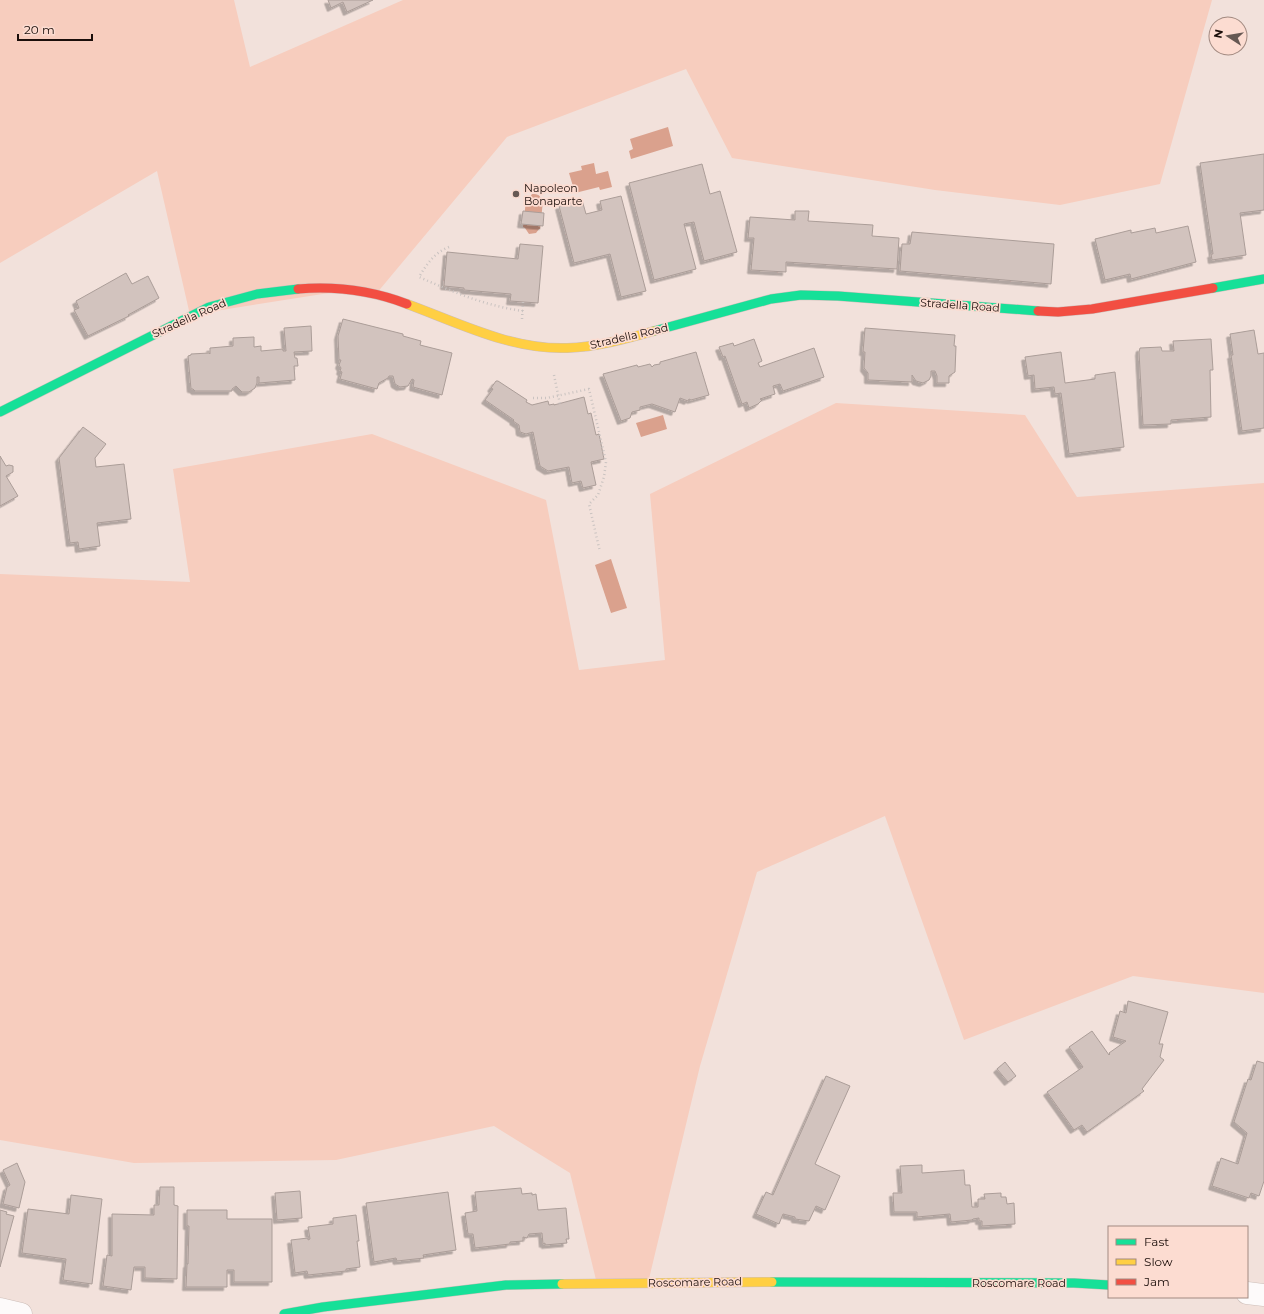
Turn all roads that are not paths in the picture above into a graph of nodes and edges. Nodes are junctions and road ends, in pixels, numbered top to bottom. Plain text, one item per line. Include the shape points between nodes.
1 (1264, 279) edge
2 (0, 412) edge
3 (1108, 1285) edge
4 (1248, 1293) edge
5 (1264, 1295) edge
6 (0, 1309) edge
7 (21, 1314) edge
8 (284, 1314) edge

1 - 2 street, Stradella Road via 1092,309 1058,312 800,295 771,299 599,345 555,348 500,339 376,294 310,288 278,290 230,300 203,310
3 - 8 street, Roscomare Road via 719,1282 506,1285
4 - 5 street
6 - 7 street

